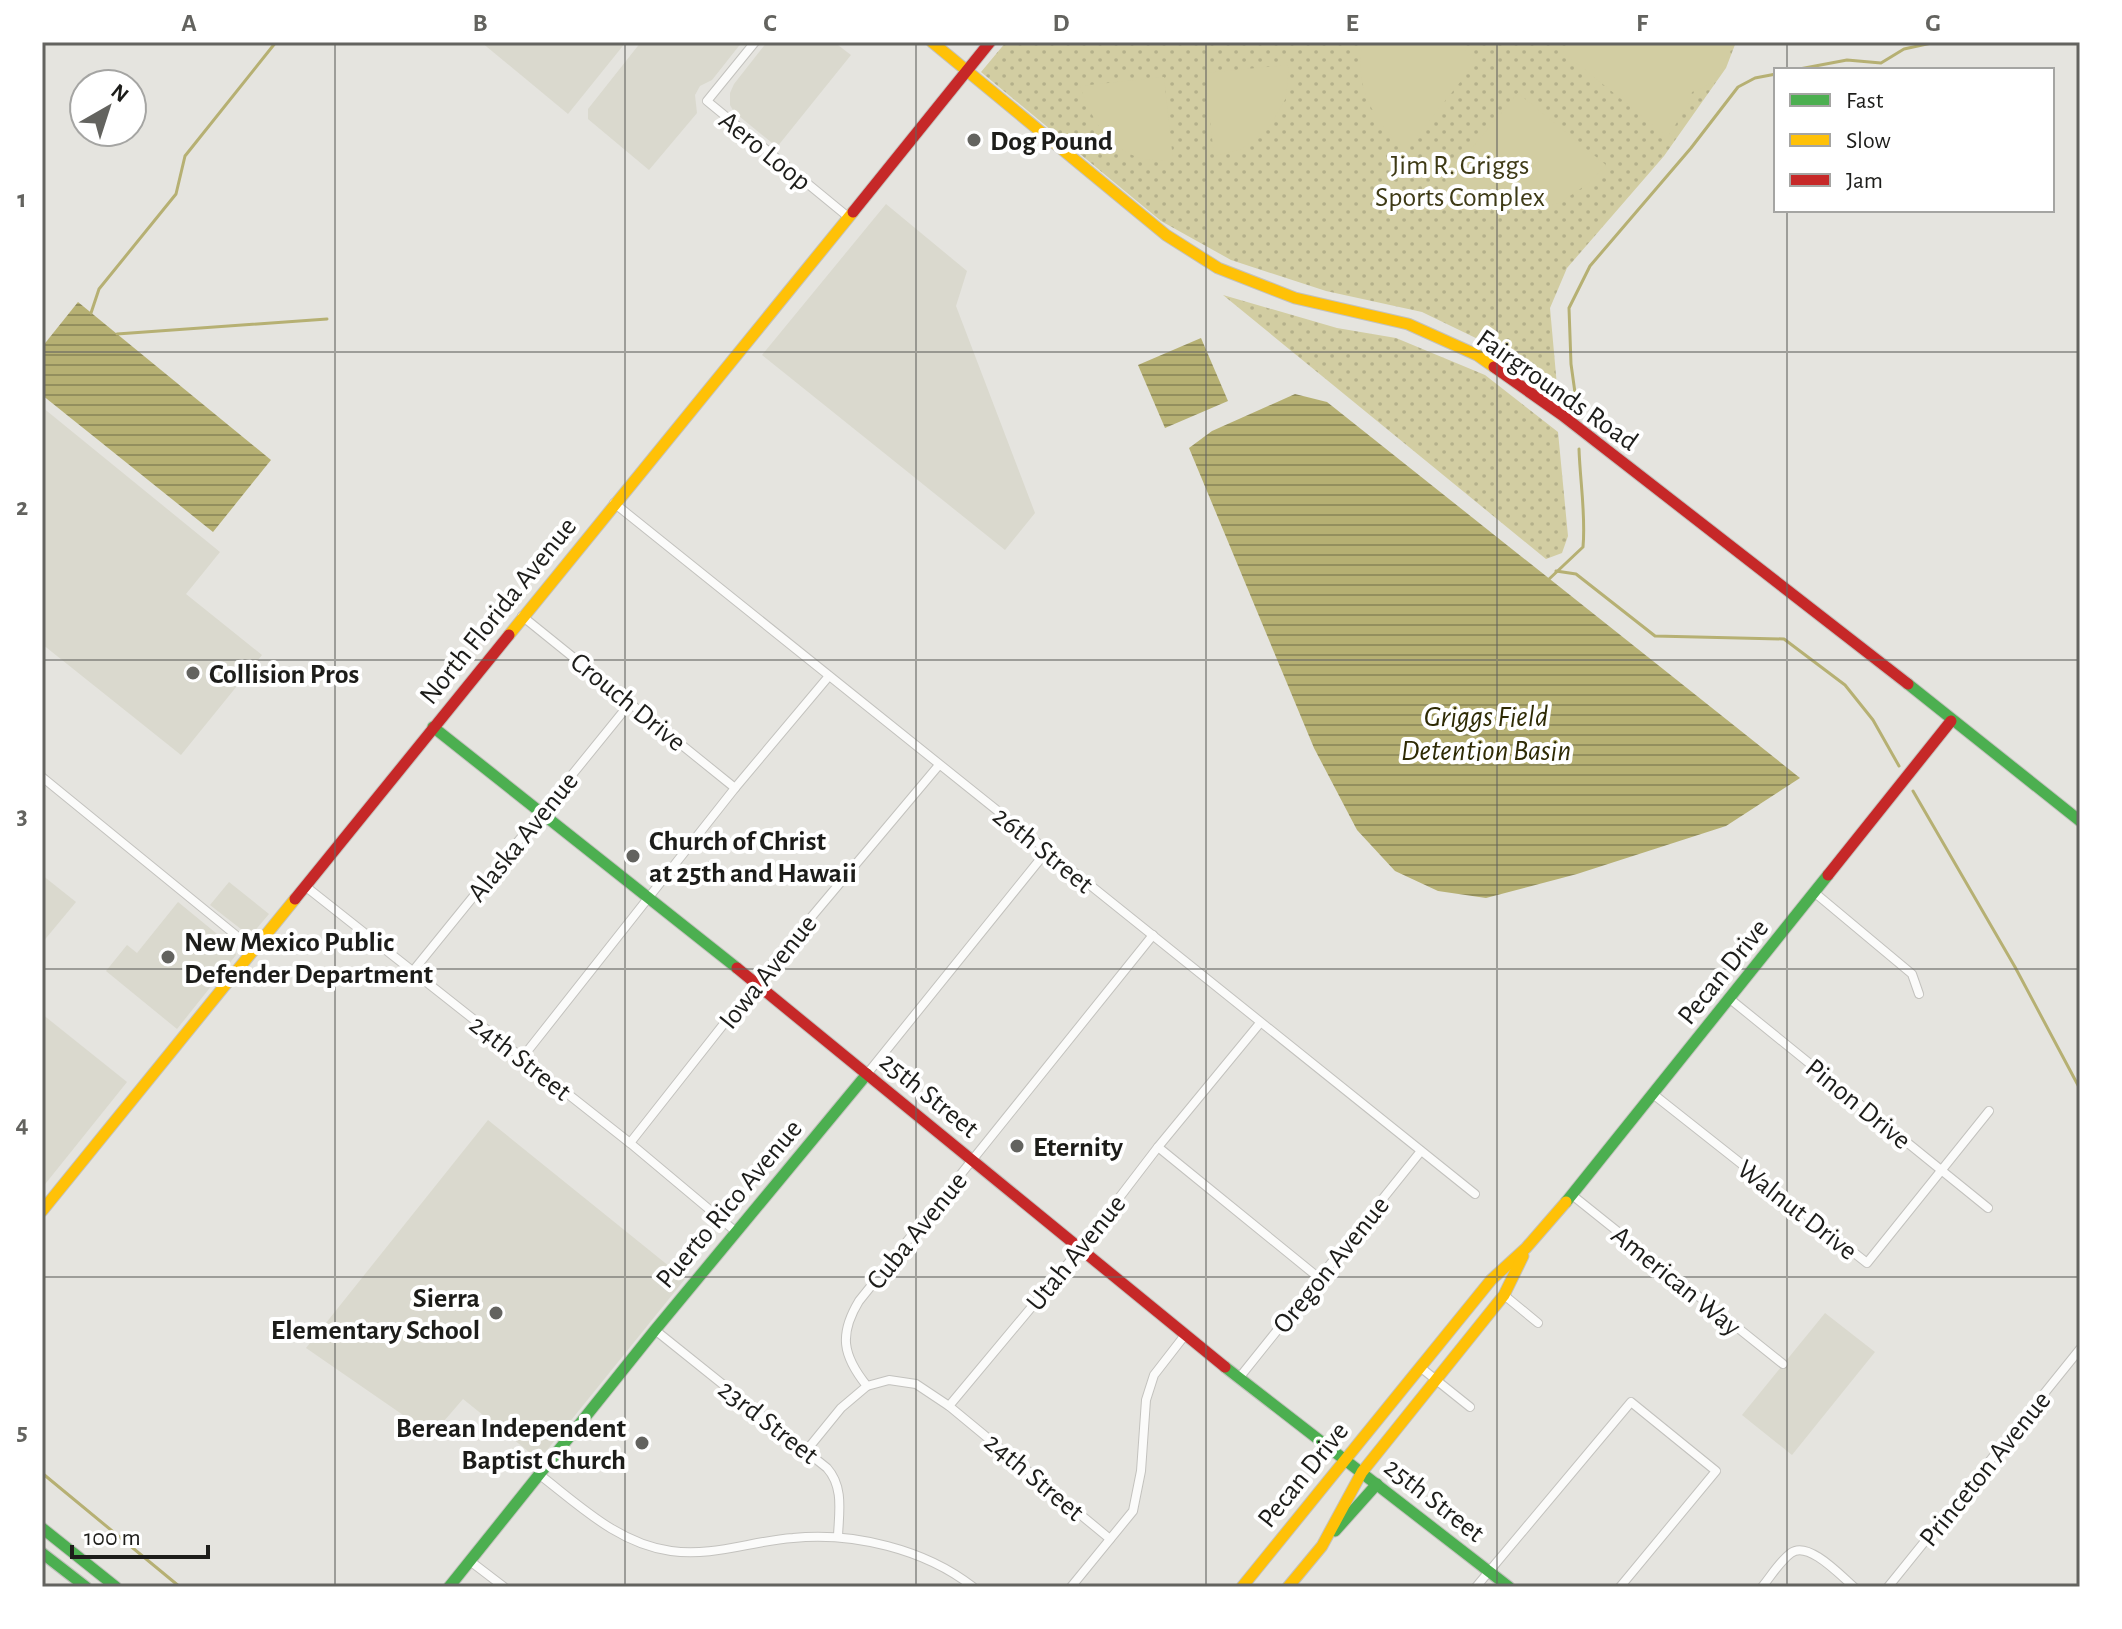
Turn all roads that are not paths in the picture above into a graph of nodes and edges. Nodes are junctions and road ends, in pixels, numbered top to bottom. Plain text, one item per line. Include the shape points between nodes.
1 (755, 42) edge
2 (932, 42) edge
3 (990, 42) edge
4 (967, 71) junction
5 (847, 216) junction
6 (614, 503) junction
7 (522, 616) junction
8 (829, 676) junction
9 (631, 702) junction
10 (1951, 721) junction
11 (433, 727) junction
12 (939, 765) junction
13 (42, 777) edge
14 (735, 788) junction
15 (541, 812) junction
16 (2080, 821) edge
17 (1046, 852) junction
18 (305, 886) junction
19 (1815, 893) junction
20 (650, 898) junction
21 (1153, 935) junction
22 (254, 950) junction
23 (413, 971) junction
24 (756, 983) junction
25 (1919, 994) dead end
26 (1730, 999) junction
27 (1260, 1023) junction
28 (522, 1058) junction
29 (867, 1074) junction
30 (1653, 1094) junction
31 (1989, 1111) dead end
32 (630, 1143) junction
33 (1158, 1147) junction
34 (1421, 1151) junction
35 (973, 1160) junction
36 (1943, 1171) junction
37 (1475, 1194) dead end
38 (1572, 1195) junction
39 (1988, 1208) dead end
40 (42, 1211) edge
41 (735, 1231) junction
42 (1526, 1248) junction
43 (1080, 1249) junction
44 (1319, 1278) junction
45 (1504, 1295) junction
46 (1538, 1323) dead end
47 (655, 1330) junction
48 (1185, 1335) junction
49 (2080, 1349) edge
50 (1783, 1364) dead end
51 (1420, 1367) junction
52 (1239, 1378) junction
53 (1437, 1381) junction
54 (867, 1386) junction
55 (949, 1406) junction
56 (1470, 1407) dead end
57 (806, 1451) junction
58 (1344, 1461) junction
59 (1362, 1472) junction
60 (540, 1475) junction
61 (1377, 1484) junction
62 (42, 1528) edge
63 (838, 1536) junction
64 (1110, 1539) junction
65 (1322, 1546) junction
66 (42, 1553) edge
67 (470, 1561) junction
68 (95, 1570) junction
69 (1489, 1571) junction
70 (84, 1586) edge
71 (116, 1587) edge
72 (449, 1587) edge
73 (504, 1587) edge
74 (973, 1587) edge
75 (1071, 1587) edge
76 (1242, 1587) edge
77 (1288, 1587) edge
78 (1476, 1587) edge
79 (1509, 1587) edge
80 (1620, 1587) edge
81 (1762, 1587) edge
82 (1854, 1587) edge
83 (1888, 1587) edge

1 - 5 street, Aero Loop via 707,101
2 - 4 main road, Fairgrounds Road
3 - 4 main road, North Florida Avenue
4 - 5 main road, North Florida Avenue
4 - 10 main road, Fairgrounds Road via 1166,235 1218,268 1295,298 1408,324 1477,355 1778,581
5 - 6 main road, North Florida Avenue
6 - 7 main road, North Florida Avenue
6 - 8 street, 26th Street
7 - 9 street, Crouch Drive
7 - 11 main road, North Florida Avenue
8 - 12 street, 26th Street
8 - 14 street
9 - 14 street, Crouch Drive
9 - 15 street, Alaska Avenue
10 - 16 main road, Fairgrounds Road
10 - 19 main road, Pecan Drive
11 - 15 main road, 25th Street
11 - 18 main road, North Florida Avenue
12 - 17 street, 26th Street
12 - 24 street, Iowa Avenue
13 - 22 street
14 - 20 street
15 - 20 main road, 25th Street
15 - 23 street, Alaska Avenue
17 - 21 street, 26th Street
17 - 29 street, Puerto Rico Avenue
18 - 22 main road, North Florida Avenue
18 - 23 street, 24th Street
19 - 25 street via 1912,974
19 - 26 main road, Pecan Drive
20 - 24 main road, 25th Street
20 - 28 street
21 - 27 street, 26th Street
21 - 35 street, Cuba Avenue
22 - 40 main road, North Florida Avenue
23 - 28 street, 24th Street
24 - 29 main road, 25th Street
24 - 32 street, Iowa Avenue
26 - 30 main road, Pecan Drive
26 - 36 street, Pinon Drive
27 - 33 street, Utah Avenue
27 - 34 street, 26th Street
28 - 32 street, 24th Street
29 - 35 main road, 25th Street
29 - 41 main road, Puerto Rico Avenue
30 - 36 street, Walnut Drive via 1867,1263
30 - 38 main road, Pecan Drive
31 - 36 street, Walnut Drive
32 - 41 street, 24th Street
33 - 43 street, Utah Avenue
33 - 44 street
34 - 37 street, 26th Street
34 - 44 street, Oregon Avenue
35 - 43 main road, 25th Street
35 - 54 street, Cuba Avenue via 847,1321 846,1347
36 - 39 street, Pinon Drive
38 - 42 main road, Pecan Drive
38 - 50 street, American Way
41 - 47 main road, Puerto Rico Avenue
42 - 45 main road, Pecan Drive
42 - 51 main road, Pecan Drive via 1491,1280
43 - 48 main road, 25th Street
43 - 55 street, Utah Avenue
44 - 52 street, Oregon Avenue
45 - 46 street
45 - 53 main road, Pecan Drive
47 - 57 street, 23rd Street
47 - 60 main road, Puerto Rico Avenue
48 - 52 main road, 25th Street
48 - 64 street via 1154,1375 1146,1400 1133,1511
49 - 83 street, Princeton Avenue
51 - 53 street
51 - 58 main road, Pecan Drive
52 - 58 main road, 25th Street
53 - 56 street
53 - 59 main road, Pecan Drive
54 - 55 street, 24th Street via 889,1380 916,1384
54 - 57 street
55 - 64 street, 24th Street
57 - 63 street, 23rd Street via 833,1474 840,1495
58 - 59 main road, 25th Street
58 - 76 main road, Pecan Drive
59 - 61 main road, 25th Street
59 - 65 main road, Pecan Drive
60 - 63 street via 617,1533 671,1551 711,1553 791,1538
60 - 67 main road, Puerto Rico Avenue
61 - 65 main road
61 - 69 main road, 25th Street
62 - 68 main road
63 - 74 street via 891,1547
64 - 75 street
65 - 77 main road, Pecan Drive
66 - 70 main road
67 - 72 main road, Puerto Rico Avenue
67 - 73 street
68 - 70 street
68 - 71 main road
69 - 78 street
69 - 79 main road, 25th Street
69 - 80 street via 1631,1402 1716,1471
81 - 82 street via 1793,1551 1801,1549

